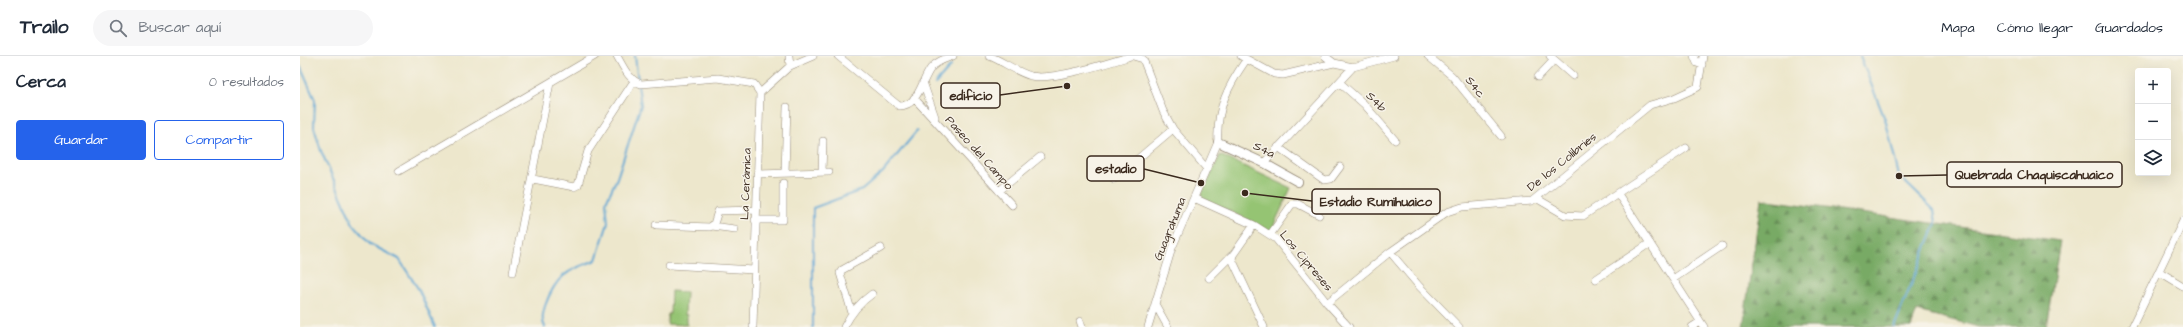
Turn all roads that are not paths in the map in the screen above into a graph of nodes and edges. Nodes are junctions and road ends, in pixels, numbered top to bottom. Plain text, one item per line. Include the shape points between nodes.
1 (595, 56) edge
2 (618, 56) edge
3 (789, 56) edge
4 (813, 56) edge
5 (838, 56) edge
6 (953, 56) edge
7 (989, 56) edge
8 (1132, 56) edge
9 (1325, 56) edge
10 (1394, 56) edge
11 (1428, 56) edge
12 (1694, 56) edge
13 (1703, 56) edge
14 (1244, 58) edge
15 (1552, 58) edge
16 (1334, 63) junction
17 (790, 66) junction
18 (1702, 66) junction
19 (1354, 67) junction
20 (1572, 76) dead end
21 (1538, 77) dead end
22 (634, 81) junction
23 (923, 82) junction
24 (1339, 82) junction
25 (550, 83) junction
26 (760, 92) junction
27 (914, 98) junction
28 (787, 107) dead end
29 (938, 124) junction
30 (1173, 129) junction
31 (1501, 136) dead end
32 (1395, 140) dead end
33 (823, 141) dead end
34 (1218, 142) junction
35 (1278, 147) junction
36 (1686, 148) dead end
37 (1040, 157) dead end
38 (1264, 163) junction
39 (1340, 167) dead end
40 (1208, 169) junction
41 (399, 171) dead end
42 (757, 174) junction
43 (785, 174) junction
44 (1114, 178) dead end
45 (532, 179) junction
46 (1298, 182) dead end
47 (783, 183) dead end
48 (999, 191) junction
49 (1618, 194) junction
50 (1194, 198) junction
51 (1536, 198) junction
52 (1012, 205) dead end
53 (755, 210) junction
54 (1319, 215) dead end
55 (755, 220) junction
56 (2183, 221) edge
57 (656, 225) dead end
58 (1254, 225) junction
59 (712, 226) junction
60 (735, 229) dead end
61 (1270, 235) junction
62 (1650, 243) junction
63 (1722, 246) dead end
64 (881, 248) dead end
65 (1390, 252) junction
66 (1232, 258) junction
67 (669, 265) dead end
68 (754, 270) junction
69 (513, 272) dead end
70 (2160, 272) junction
71 (1208, 278) dead end
72 (1596, 279) dead end
73 (1673, 279) junction
74 (2183, 286) edge
75 (872, 294) dead end
76 (1327, 303) junction
77 (1155, 304) junction
78 (852, 313) junction
79 (1702, 324) edge
80 (753, 327) edge
81 (844, 327) edge
82 (1148, 327) edge
83 (1168, 327) edge
84 (1264, 327) edge
85 (1349, 327) edge
86 (1459, 327) edge
87 (1692, 327) edge
88 (2132, 327) edge

1 - 25 street
2 - 22 street
3 - 17 street
4 - 17 street
5 - 27 street via 899,106 910,104
6 - 23 street via 931,68
7 - 8 street via 1027,75 1041,77 1086,69
8 - 30 street via 1143,59 1163,111
9 - 16 street
10 - 19 street
11 - 31 street, S4c via 1452,76
12 - 18 street via 1697,63
13 - 18 street, De los Colibries
14 - 16 street via 1283,76
14 - 34 street, Guagrahuma via 1222,101 1217,125
15 - 20 street
15 - 21 street
16 - 19 street
17 - 26 street
18 - 51 street, De los Colibries via 1698,87 1650,105
19 - 24 street
22 - 26 street via 649,84 688,79 726,79 754,84
22 - 45 street via 588,151 578,185 574,187
23 - 27 street
23 - 29 street
24 - 32 street, S4b via 1364,104
24 - 35 street
25 - 41 street
25 - 45 street
26 - 42 street, La Cerámica
27 - 29 street, Paseo del Campo
28 - 43 street
29 - 48 street, Paseo del Campo
30 - 40 street
30 - 44 street
33 - 43 street via 826,172
34 - 38 street, S4a
34 - 40 street, Guagrahuma
35 - 38 street
35 - 39 street via 1324,180 1331,179
36 - 49 street
37 - 48 street
38 - 46 street, S4a
40 - 50 street, Guagrahuma
42 - 43 street
42 - 53 street, La Cerámica
45 - 69 street
47 - 55 street via 784,220
48 - 52 street, Paseo del Campo
49 - 51 street via 1583,216 1565,215
49 - 62 street
50 - 58 street, Los Cipreses
50 - 77 street, Guagrahuma via 1172,248
51 - 65 street, De los Colibries via 1532,201 1462,207 1447,212
53 - 55 street, La Cerámica
53 - 59 street via 718,210
54 - 61 street via 1298,204 1292,204
55 - 68 street, La Cerámica
56 - 70 street
57 - 59 street
58 - 61 street, Los Cipreses
58 - 66 street
59 - 60 street
61 - 76 street, Los Cipreses
62 - 72 street
62 - 73 street
63 - 73 street
64 - 78 street via 840,273
65 - 76 street, De los Colibries
65 - 86 street
66 - 71 street via 1231,256
66 - 84 street
67 - 68 street
68 - 80 street, La Cerámica
70 - 74 street
70 - 88 street
73 - 79 street
75 - 78 street
76 - 85 street, Los Cipreses
77 - 82 street, Guagrahuma
77 - 83 street
78 - 81 street
79 - 87 street

